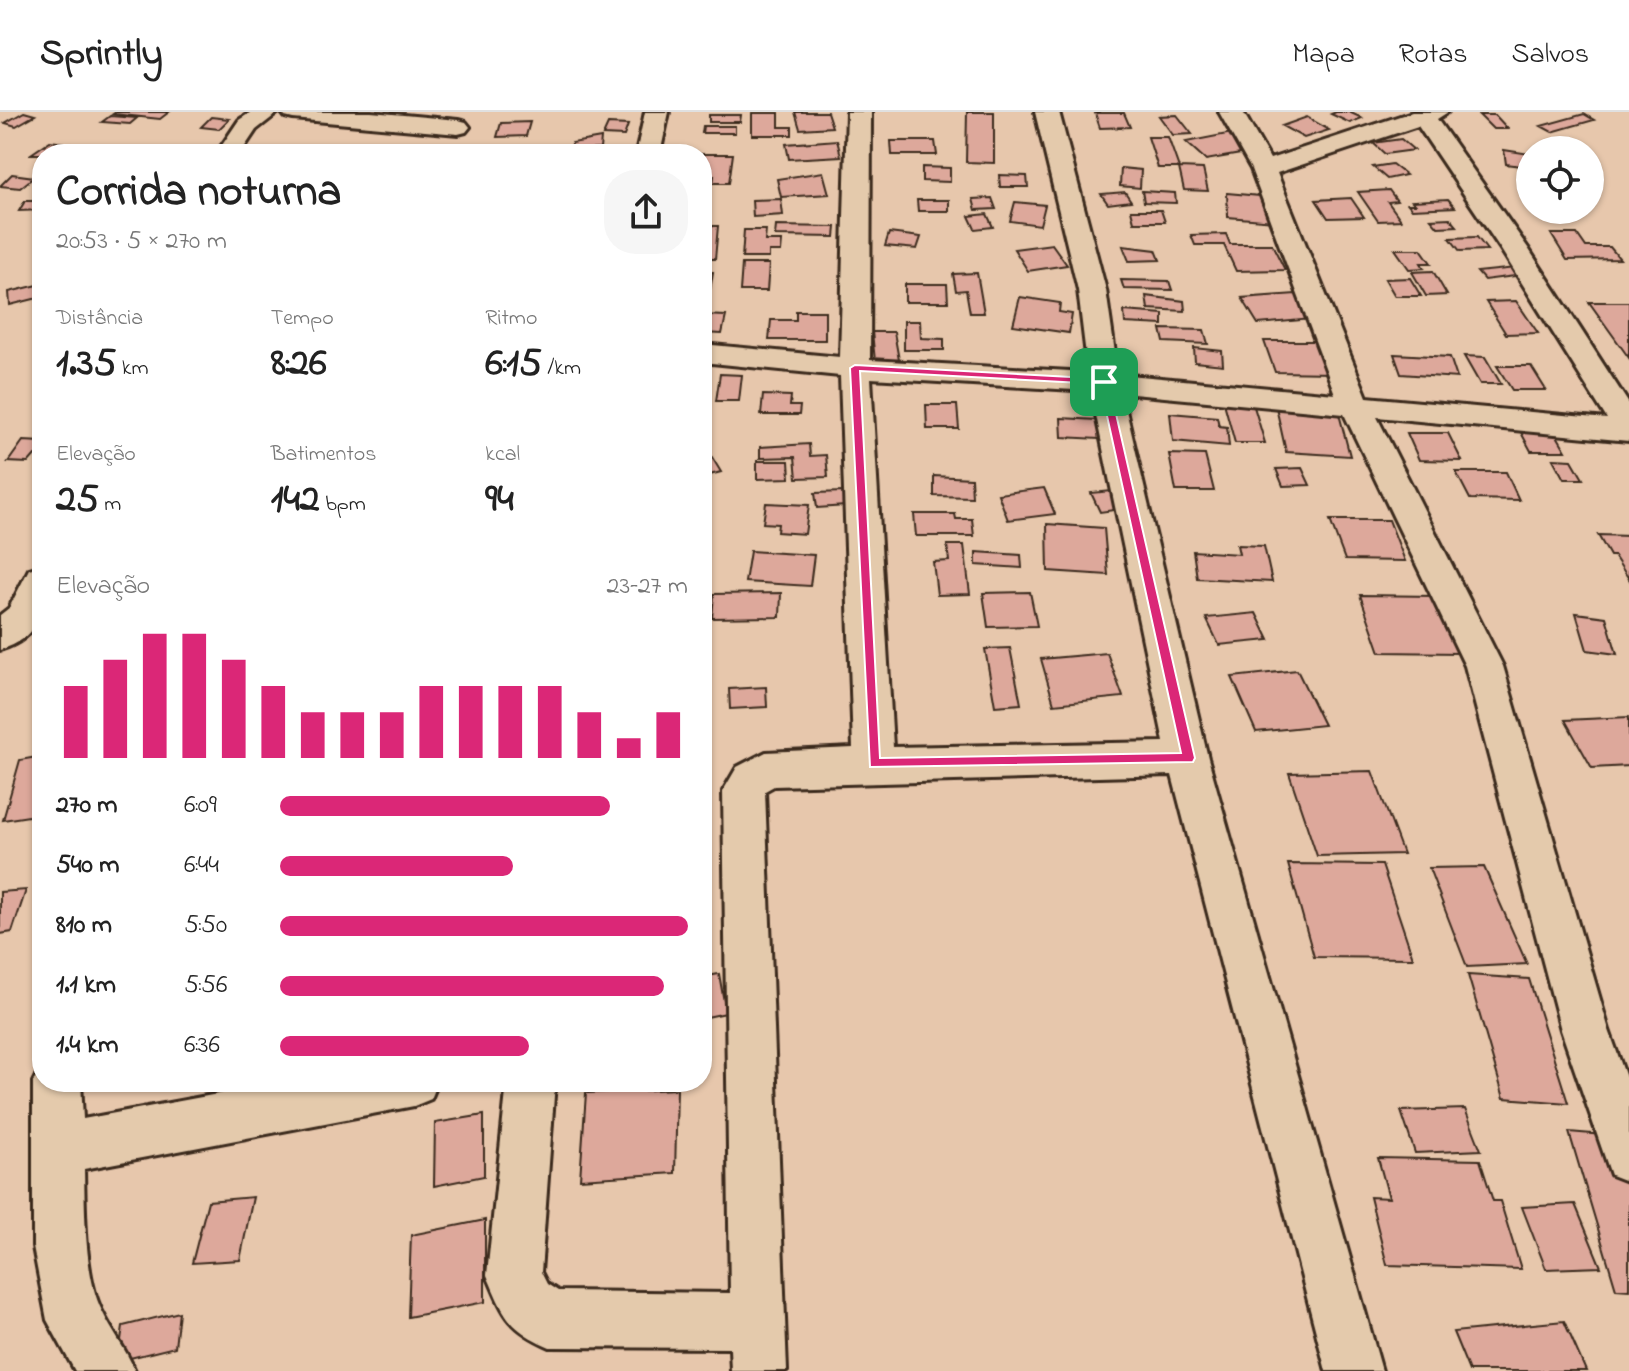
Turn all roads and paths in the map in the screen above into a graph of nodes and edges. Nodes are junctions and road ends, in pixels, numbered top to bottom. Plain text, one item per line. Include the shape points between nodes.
1 (267, 112) edge
2 (293, 112) edge
3 (657, 112) edge
4 (859, 112) edge
5 (1047, 112) edge
6 (1231, 112) edge
7 (1430, 114) edge
8 (462, 119) edge
9 (235, 144) edge
10 (451, 144) edge
11 (650, 144) edge
12 (1263, 169) junction
13 (712, 354) edge
14 (855, 368) junction
15 (1104, 382) junction
16 (1354, 403) junction
17 (1629, 430) edge
18 (32, 599) edge
19 (0, 636) edge
20 (1188, 758) junction
21 (874, 764) junction
22 (57, 1092) edge
23 (361, 1092) edge
24 (530, 1092) edge
25 (58, 1149) junction
26 (1629, 1157) edge
27 (758, 1346) edge
28 (107, 1371) edge
29 (1354, 1371) edge

1 - 9 street via 247,125
2 - 8 street
3 - 11 street
4 - 14 street
5 - 15 street via 1092,290
6 - 12 street
7 - 12 street
7 - 17 street
8 - 10 street
12 - 16 street
13 - 14 street
14 - 15 street
14 - 21 street
15 - 16 street
15 - 20 street
16 - 17 street
16 - 26 street via 1484,666 1585,1030
18 - 19 street via 23,617
20 - 21 street
20 - 29 street
21 - 27 street via 766,769 744,791
22 - 25 street
23 - 25 street
24 - 27 street via 514,1275 528,1303 550,1319
25 - 28 street via 60,1247 75,1320

